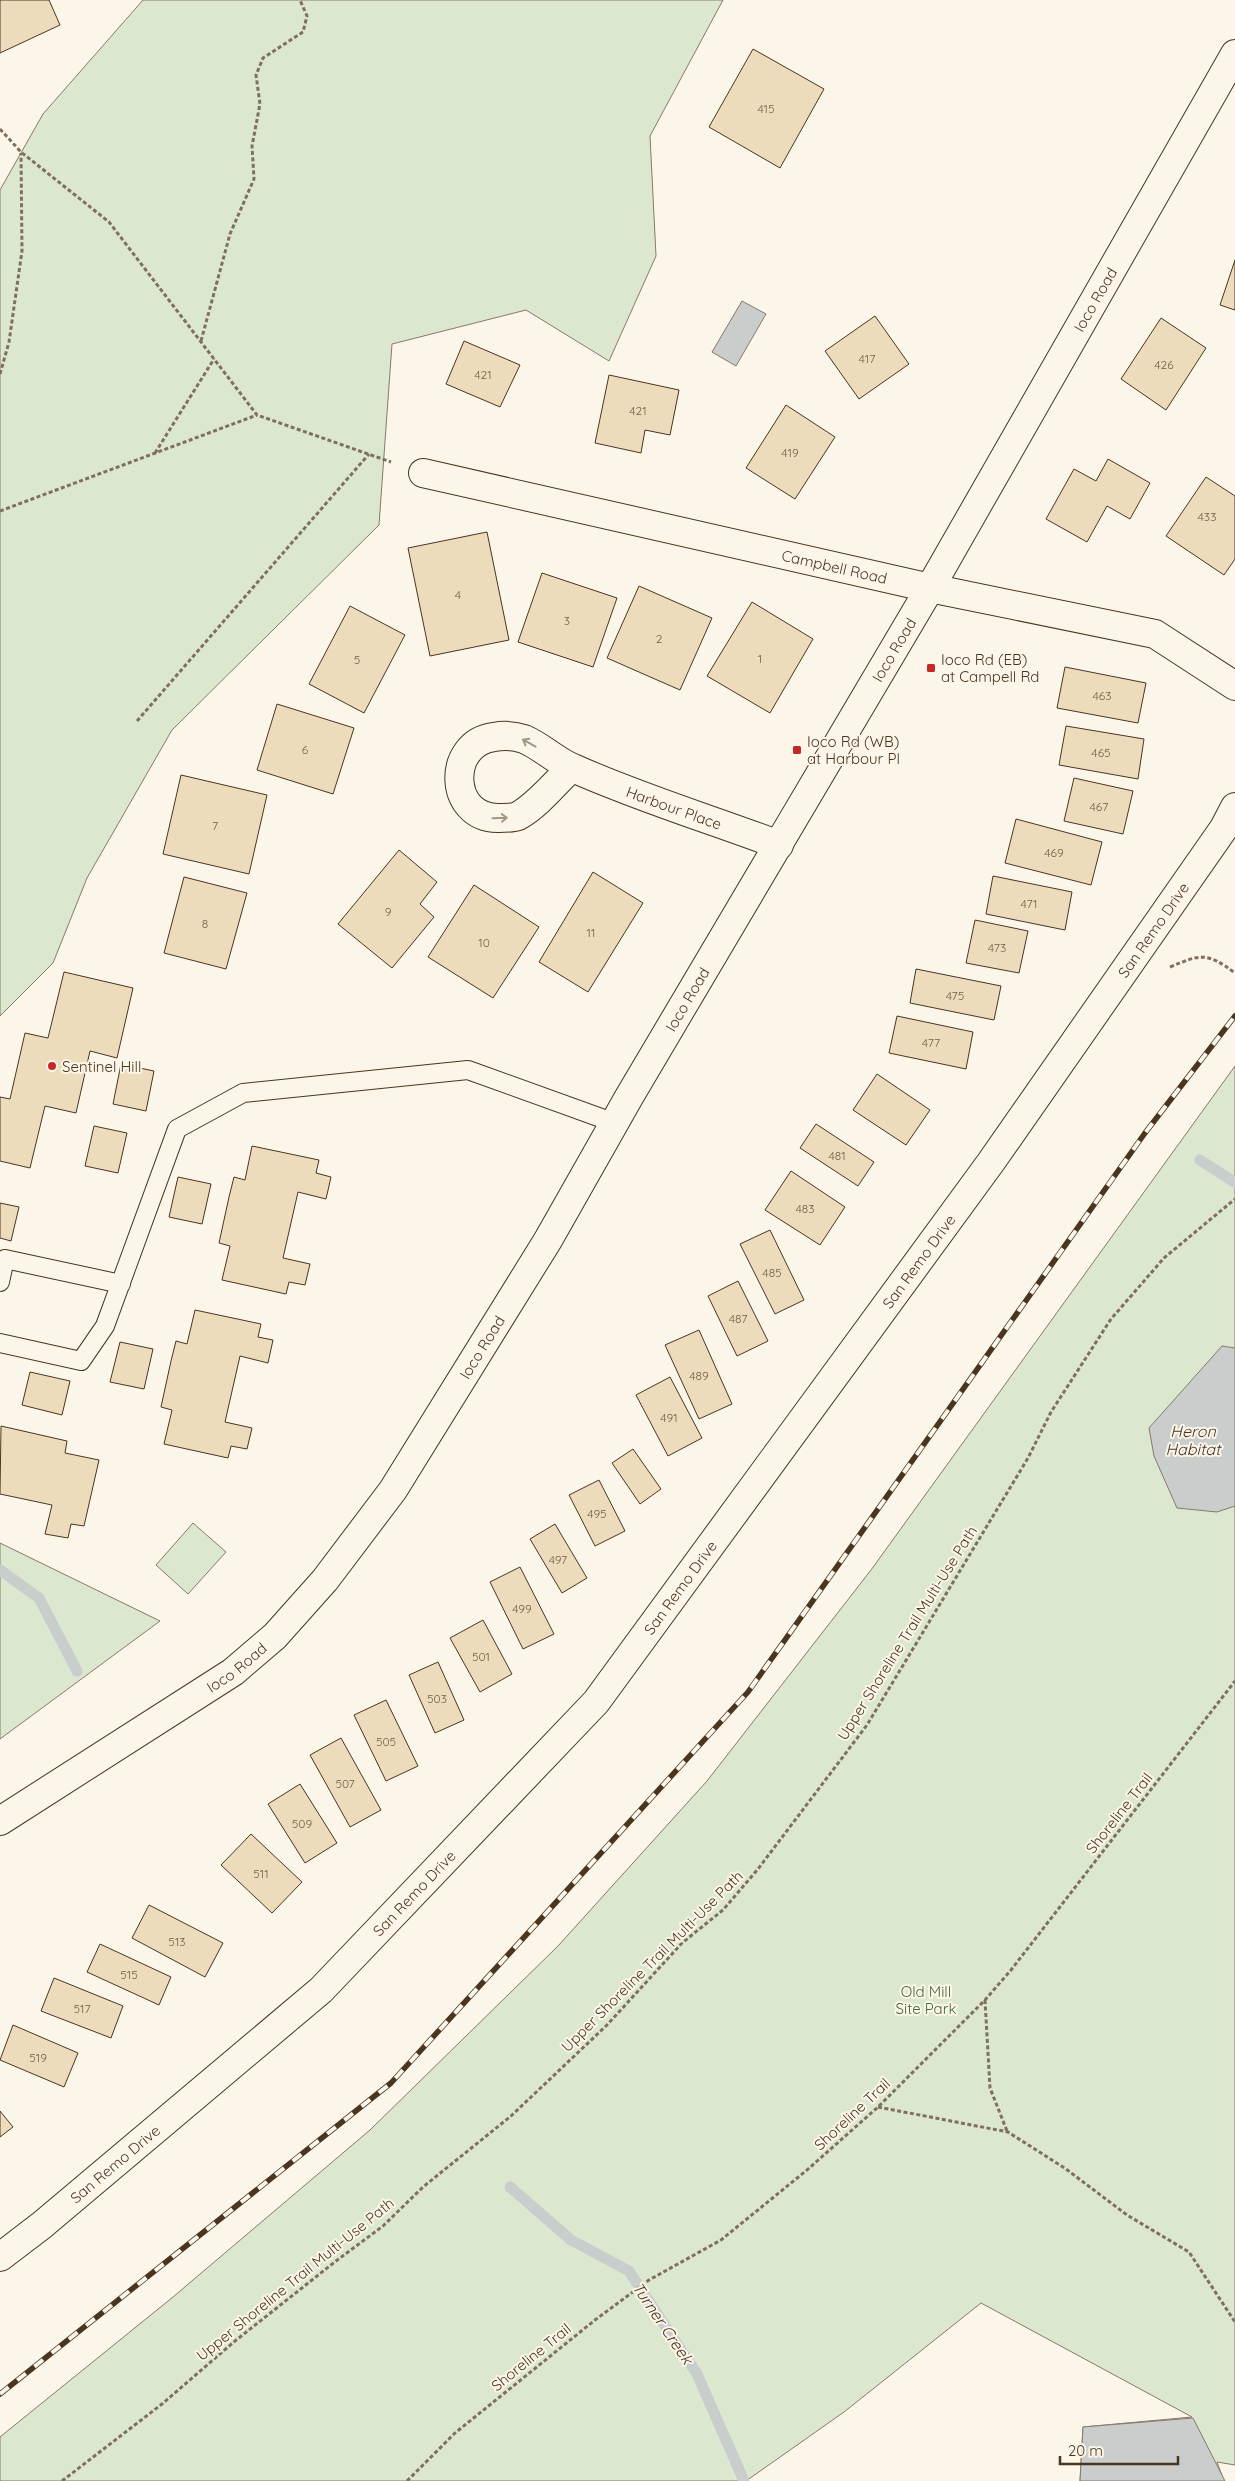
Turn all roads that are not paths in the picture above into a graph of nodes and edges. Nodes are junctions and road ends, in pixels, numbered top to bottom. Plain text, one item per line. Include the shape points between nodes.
1 (1235, 54) edge
2 (423, 473) dead end
3 (930, 588) junction
4 (1235, 686) edge
5 (571, 768) dead end
6 (1235, 807) edge
7 (779, 845) junction
8 (615, 1123) junction
9 (0, 1282) edge
10 (121, 1284) junction
11 (0, 1343) edge
12 (0, 1821) edge
13 (0, 2257) edge

1 - 3 street, Ioco Road
2 - 3 street, Campbell Road
3 - 4 street, Campbell Road via 1155,634
3 - 7 street, Ioco Road
5 - 7 street, Harbour Place
6 - 13 street, San Remo Drive via 1224,828 991,1162 596,1702 321,1990
7 - 8 street, Ioco Road
8 - 10 lane via 468,1070 243,1093 178,1129
8 - 12 street, Ioco Road via 548,1240 393,1490 325,1580 275,1636 233,1672
9 - 10 lane via 5,1259
10 - 11 lane via 105,1326 81,1361

